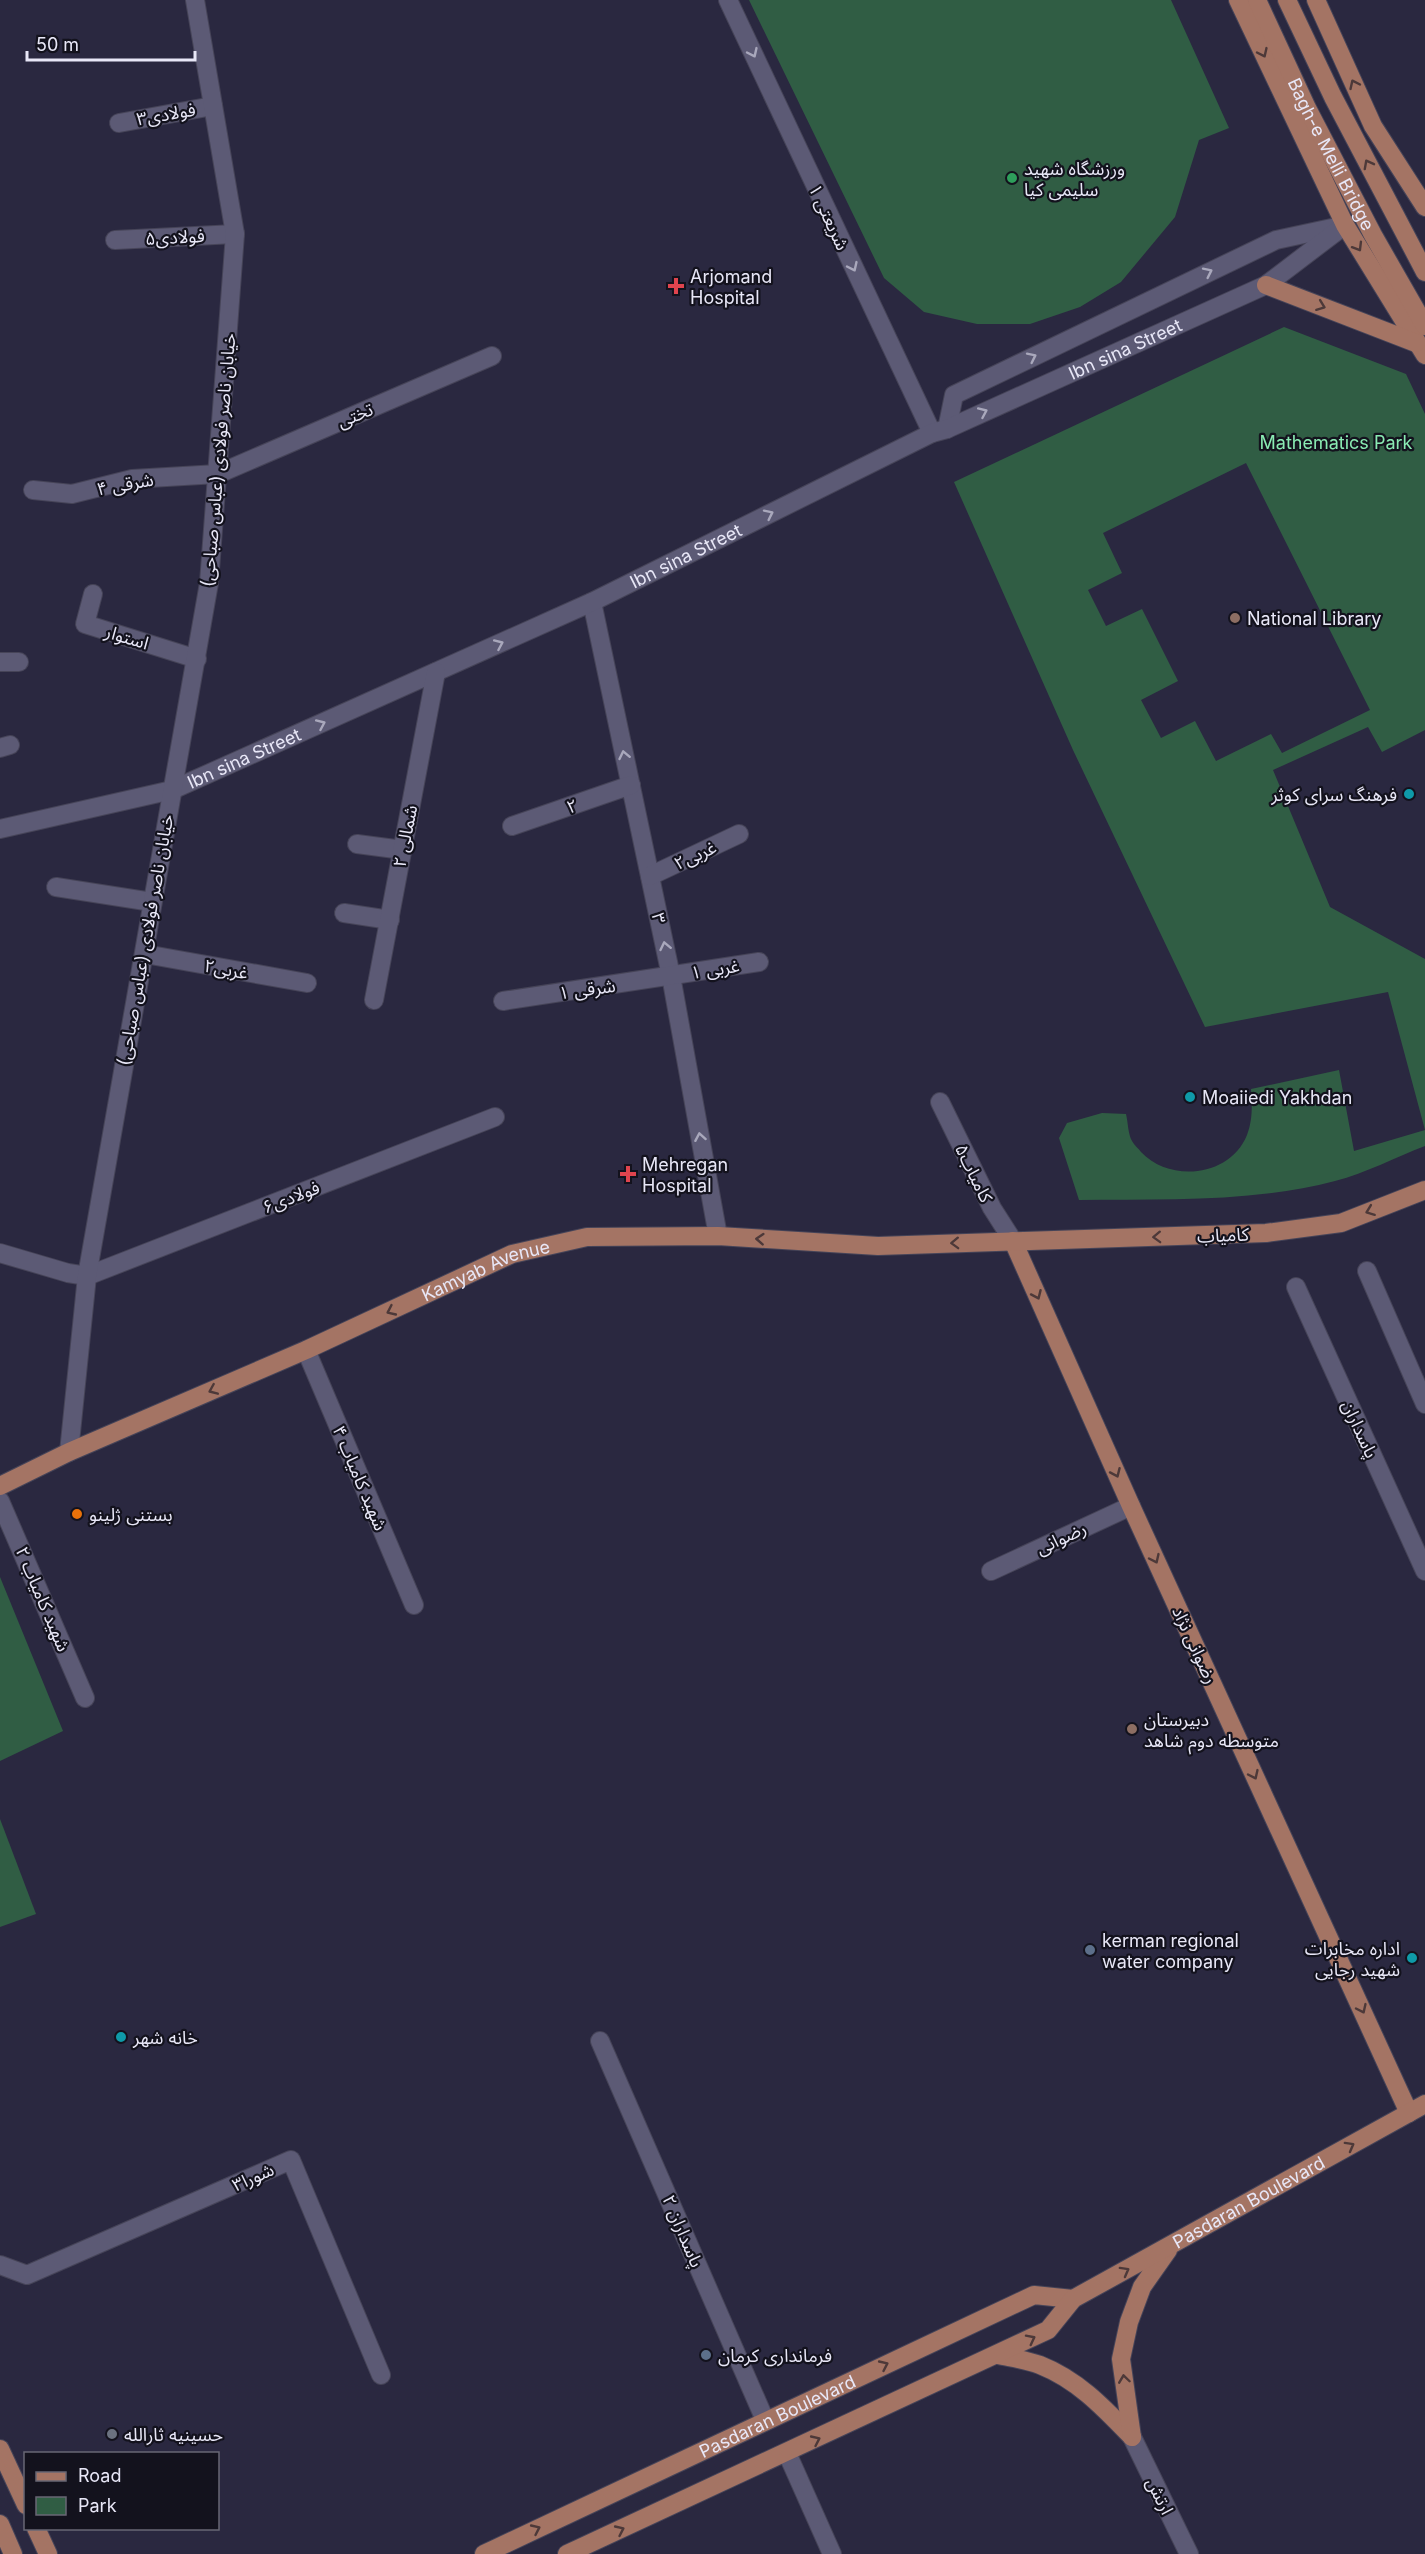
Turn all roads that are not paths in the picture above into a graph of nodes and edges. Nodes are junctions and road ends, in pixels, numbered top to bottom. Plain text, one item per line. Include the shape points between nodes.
1 (195, 0) edge
2 (728, 0) edge
3 (1238, 0) edge
4 (1257, 0) edge
5 (1287, 0) edge
6 (1316, 0) edge
7 (213, 106) junction
8 (118, 123) dead end
9 (1425, 207) edge
10 (1345, 225) junction
11 (235, 234) junction
12 (115, 240) dead end
13 (1425, 272) edge
14 (1266, 285) junction
15 (1425, 326) edge
16 (1421, 349) edge
17 (492, 356) dead end
18 (939, 431) junction
19 (218, 474) junction
20 (33, 490) dead end
21 (93, 594) dead end
22 (592, 602) junction
23 (197, 658) junction
24 (0, 662) edge
25 (19, 662) dead end
26 (436, 672) junction
27 (631, 786) junction
28 (172, 790) junction
29 (512, 826) dead end
30 (0, 829) edge
31 (740, 834) dead end
32 (357, 844) dead end
33 (403, 850) junction
34 (650, 876) junction
35 (56, 887) dead end
36 (152, 902) junction
37 (344, 913) dead end
38 (390, 920) junction
39 (145, 954) junction
40 (759, 962) dead end
41 (671, 976) junction
42 (307, 983) dead end
43 (374, 1000) dead end
44 (503, 1001) dead end
45 (940, 1102) dead end
46 (495, 1117) dead end
47 (1425, 1190) edge
48 (718, 1236) junction
49 (1013, 1241) junction
50 (0, 1253) edge
51 (1367, 1271) dead end
52 (87, 1276) junction
53 (1296, 1287) dead end
54 (306, 1350) junction
55 (1425, 1404) edge
56 (69, 1452) junction
57 (0, 1486) edge
58 (0, 1501) edge
59 (1131, 1506) junction
60 (990, 1571) dead end
61 (1425, 1571) edge
62 (414, 1605) dead end
63 (85, 1698) dead end
64 (600, 2041) dead end
65 (1417, 2108) edge
66 (1172, 2245) junction
67 (0, 2265) edge
68 (1073, 2299) junction
69 (998, 2355) junction
70 (381, 2374) dead end
71 (765, 2421) junction
72 (1132, 2437) junction
73 (0, 2449) edge
74 (787, 2453) junction
75 (24, 2501) edge
76 (1, 2528) edge
77 (36, 2530) edge
78 (13, 2554) edge
79 (48, 2554) edge
80 (483, 2554) edge
81 (567, 2554) edge
82 (832, 2554) edge
83 (1189, 2554) edge

1 - 7 street, خیابان ناصر فولادی (عباس صباحی)
2 -> 18 street, شریعتی ۱
3 -> 10 main road
4 - 15 main road, Bagh-e Melli Bridge via 1307,108
13 -> 5 main road, Bagh-e Melli Bridge
9 -> 6 main road via 1373,126
7 - 8 street, فولادی۳
7 - 11 street, خیابان ناصر فولادی (عباس صباحی)
10 - 14 street, Ibn sina Street
10 -> 16 main road
18 -> 10 street via 954,395 1276,240
11 - 12 street, فولادی۵
11 - 19 street, خیابان ناصر فولادی (عباس صباحی)
14 -> 16 main road
18 -> 14 street, Ibn sina Street
17 - 19 street, تختی
22 -> 18 street, Ibn sina Street
19 - 20 street, ۴ شرقی via 132,479 72,494
19 - 23 street, خیابان ناصر فولادی (عباس صباحی) via 209,583
21 - 23 street, استوار via 85,624
26 -> 22 street, Ibn sina Street
27 -> 22 street, ۳
23 - 28 street, خیابان ناصر فولادی (عباس صباحی)
24 - 25 street
28 -> 26 street, Ibn sina Street
26 - 33 street, ۲ شمالی
27 - 29 street, ۲
27 - 34 street, ۳
28 - 30 street, Ibn sina Street
28 - 36 street, خیابان ناصر فولادی (عباس صباحی)
31 - 34 street, غربی۲
32 - 33 street
33 - 38 street, ۲ شمالی
41 -> 34 street, ۳
35 - 36 street
36 - 39 street, خیابان ناصر فولادی (عباس صباحی)
37 - 38 street
38 - 43 street, ۲ شمالی
39 - 42 street, غربی۲
39 - 52 street, خیابان ناصر فولادی (عباس صباحی)
40 - 41 street, ۱ غربی
41 - 44 street, ۱ شرقی
48 -> 41 street, ۳
45 - 49 street, کامیاب۵ via 992,1208
46 - 52 street, فولادی۶
47 -> 49 main road, کامیاب via 1341,1222 1266,1233
49 -> 48 main road, Kamyab Avenue via 878,1246
48 -> 54 main road, Kamyab Avenue via 587,1237 512,1254
49 -> 59 main road, رضوانی نژاد
50 - 52 street
51 - 55 street
52 - 56 street, خیابان ناصر فولادی (عباس صباحی)
53 - 61 street, پاسداران
54 -> 56 main road, Kamyab Avenue
54 - 62 street, شهید کامیاب ۴
56 - 57 main road, Kamyab Avenue
58 - 63 street, شهید کامیاب ۲
59 - 60 street, رضوانی
59 -> 65 main road, رضوانی نژاد
64 - 71 street, پاسداران ۲
66 -> 65 main road, Pasdaran Boulevard
68 -> 66 main road, Pasdaran Boulevard
72 -> 66 main road via 1121,2359 1142,2287
67 - 70 street, شورا۳ via 27,2276 291,2160
69 -> 68 main road, Pasdaran Boulevard via 1048,2330
71 -> 68 main road, Pasdaran Boulevard via 1034,2295
69 - 72 main road via 1038,2364 1071,2380
74 -> 69 main road, Pasdaran Boulevard
80 -> 71 main road, Pasdaran Boulevard
72 - 83 street, ارتش
73 - 75 main road
81 -> 74 main road, Pasdaran Boulevard
74 - 82 street
76 - 78 main road
77 - 79 main road

